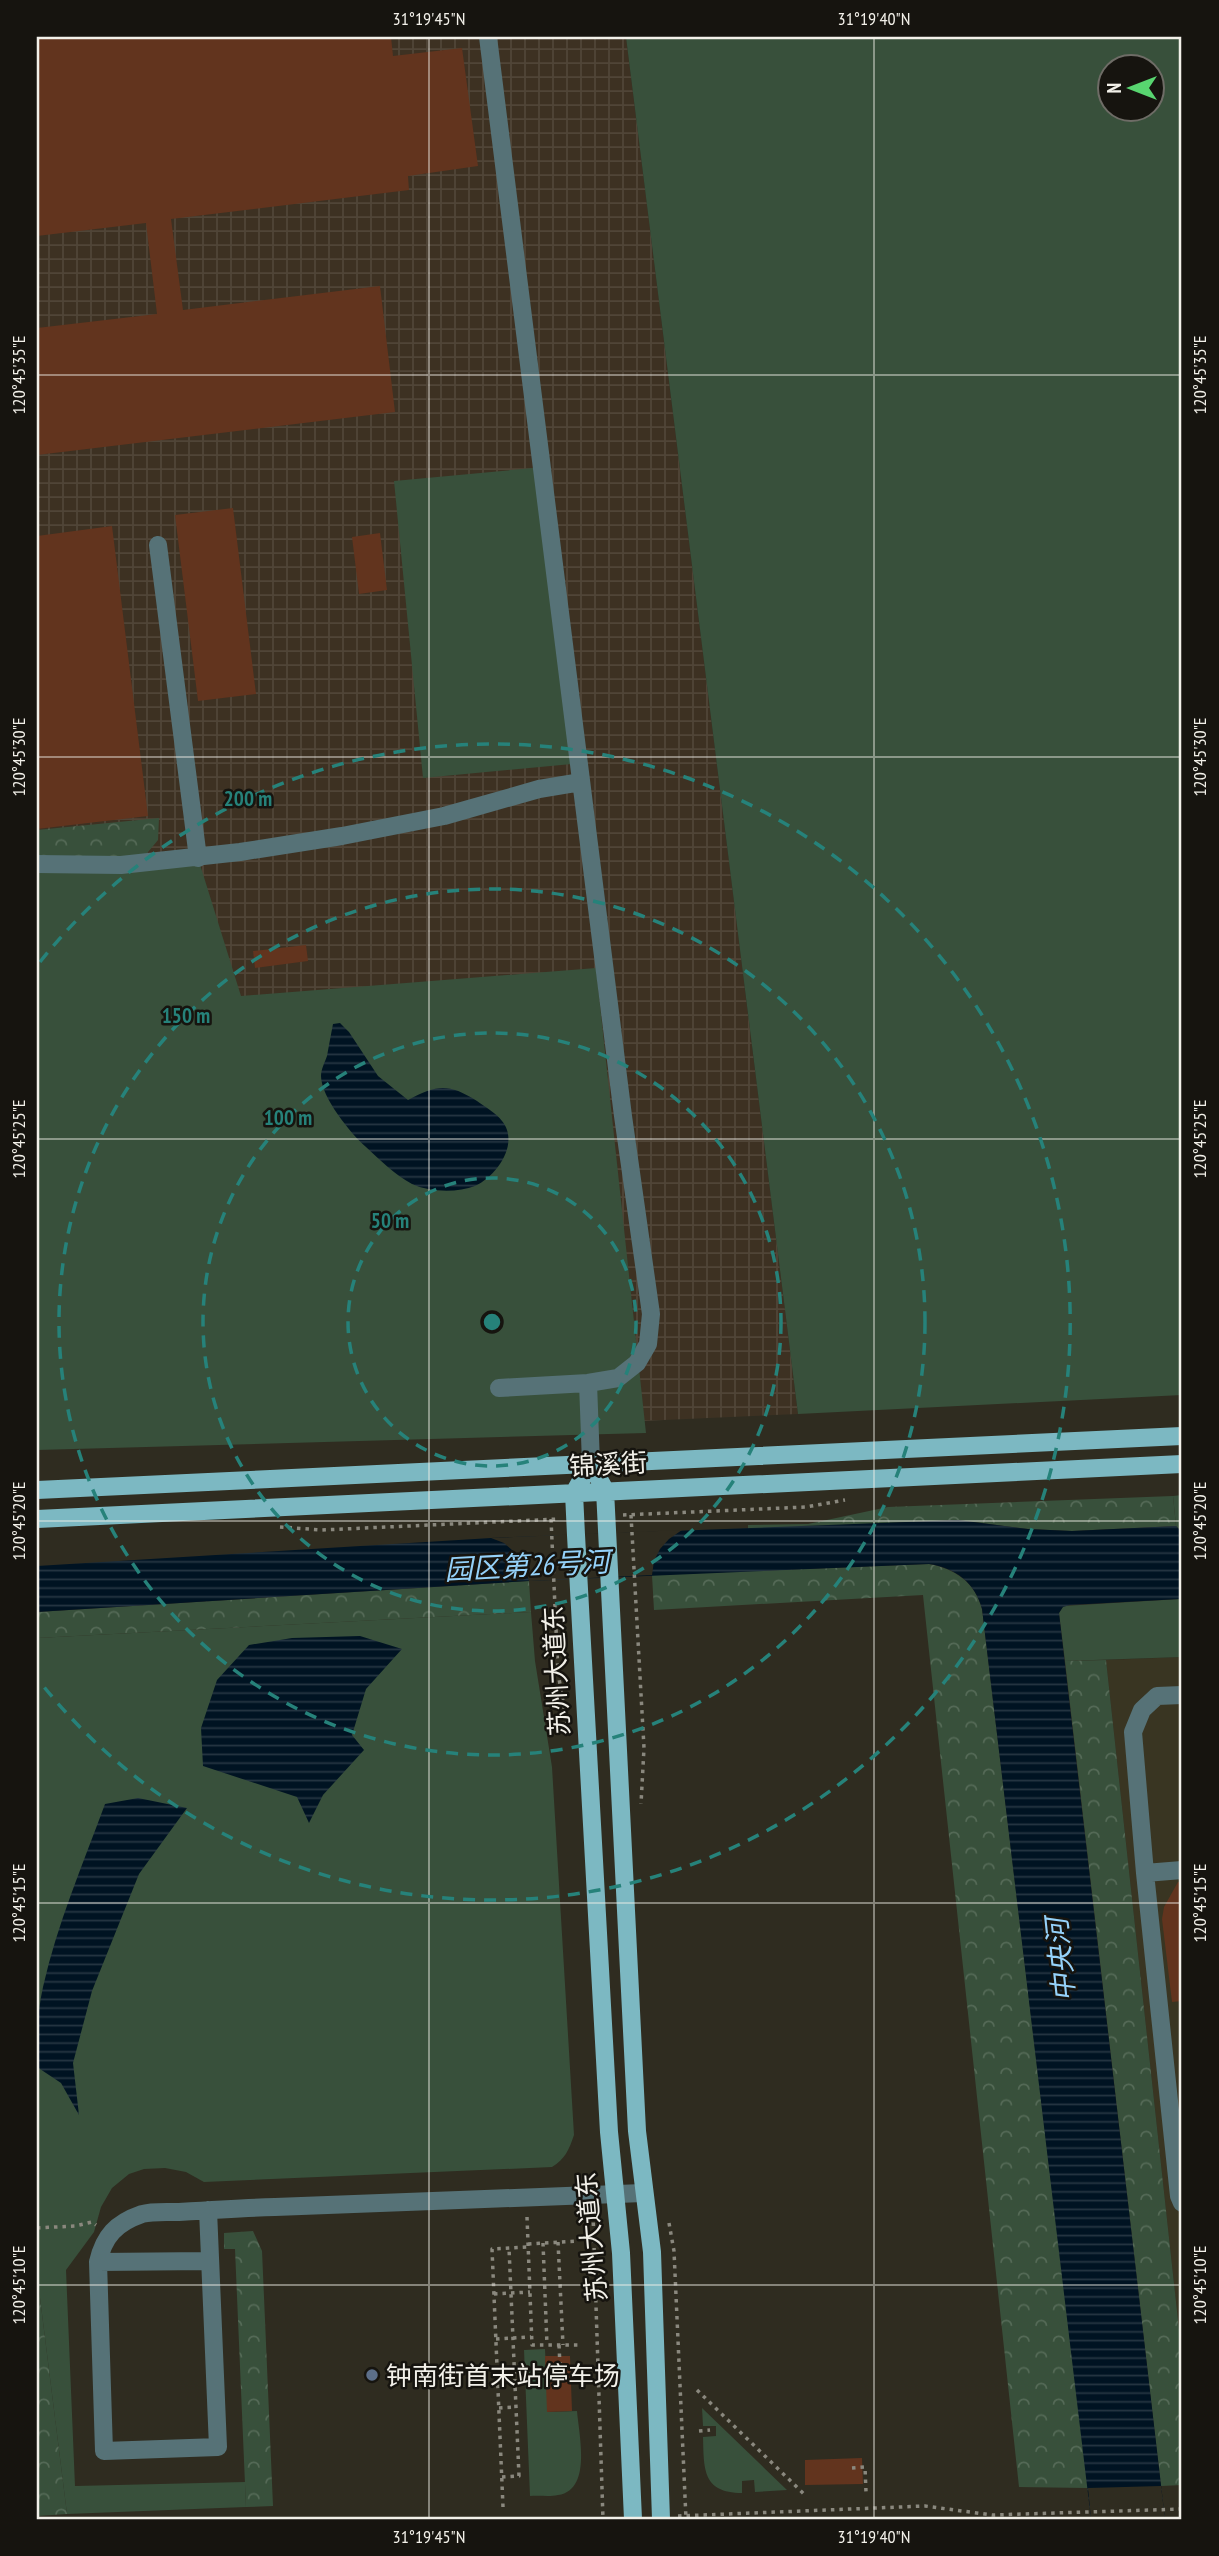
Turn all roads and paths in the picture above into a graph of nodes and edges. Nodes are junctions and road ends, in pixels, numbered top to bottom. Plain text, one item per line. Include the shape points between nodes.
1 (488, 37) edge
2 (158, 545) dead end
3 (581, 782) junction
4 (198, 858) junction
5 (37, 863) edge
6 (588, 1383) junction
7 (499, 1388) dead end
8 (1182, 1436) edge
9 (591, 1464) junction
10 (1182, 1464) edge
11 (37, 1490) edge
12 (605, 1490) junction
13 (574, 1493) junction
14 (37, 1519) edge
15 (632, 1532) dead end
16 (552, 1535) dead end
17 (554, 1580) dead end
18 (1182, 1695) edge
19 (640, 1813) dead end
20 (1182, 1870) edge
21 (1145, 1873) junction
22 (643, 2193) junction
23 (614, 2194) junction
24 (1182, 2203) edge
25 (208, 2210) junction
26 (667, 2216) dead end
27 (527, 2217) dead end
28 (37, 2228) edge
29 (109, 2234) junction
30 (578, 2241) dead end
31 (558, 2242) junction
32 (543, 2243) junction
33 (528, 2245) junction
34 (509, 2248) junction
35 (209, 2261) junction
36 (98, 2262) junction
37 (530, 2292) junction
38 (511, 2293) junction
39 (494, 2294) junction
40 (531, 2337) junction
41 (513, 2338) junction
42 (496, 2339) junction
43 (547, 2345) junction
44 (561, 2345) junction
45 (582, 2345) dead end
46 (560, 2366) dead end
47 (697, 2390) dead end
48 (516, 2407) junction
49 (499, 2408) junction
50 (709, 2430) dead end
51 (699, 2431) dead end
52 (852, 2468) dead end
53 (502, 2477) junction
54 (866, 2492) dead end
55 (804, 2494) dead end
56 (503, 2507) dead end
57 (1182, 2508) edge
58 (686, 2517) edge
59 (661, 2518) edge
60 (604, 2519) edge
61 (633, 2519) edge

1 - 3 lane
2 - 4 lane
3 - 4 lane via 418,821
3 - 6 lane via 651,1314 648,1344 637,1363 618,1378
4 - 5 lane via 121,865
6 - 7 lane
6 - 9 lane
8 - 9 main road, 锦溪街
9 - 11 main road, 锦溪街
9 - 12 main road
9 - 13 main road
10 - 12 main road, 锦溪街
12 - 13 main road, 锦溪街
12 - 22 main road
13 - 14 main road, 锦溪街
13 - 23 main road, 苏州大道东
15 - 19 path via 644,1748
16 - 17 path
18 - 21 lane via 1157,1696 1142,1710 1133,1732
20 - 21 lane
21 - 24 lane
22 - 23 lane
22 - 59 main road via 652,2252
23 - 25 lane
23 - 61 main road, 苏州大道东 via 621,2253
25 - 29 lane via 144,2213 117,2225
25 - 35 lane
26 - 58 path via 674,2251
27 - 33 path
28 - 29 path via 92,2222
29 - 36 lane
30 - 31 path
31 - 32 path
31 - 44 path
32 - 33 path
32 - 43 path
33 - 34 path
33 - 37 path
34 - 38 path
34 - 39 path via 492,2249
35 - 36 lane
35 - 36 lane via 218,2447 104,2451
37 - 38 path
37 - 40 path
38 - 39 path
38 - 41 path
39 - 42 path
40 - 41 path
40 - 43 path via 532,2346
41 - 42 path
41 - 48 path
42 - 49 path
43 - 44 path
44 - 45 path
44 - 46 path
47 - 55 path
48 - 49 path
48 - 53 path via 519,2476
49 - 53 path
50 - 51 path
52 - 54 path via 865,2467
53 - 56 path
57 - 58 path via 992,2515 925,2506
58 - 59 path
60 - 61 path

